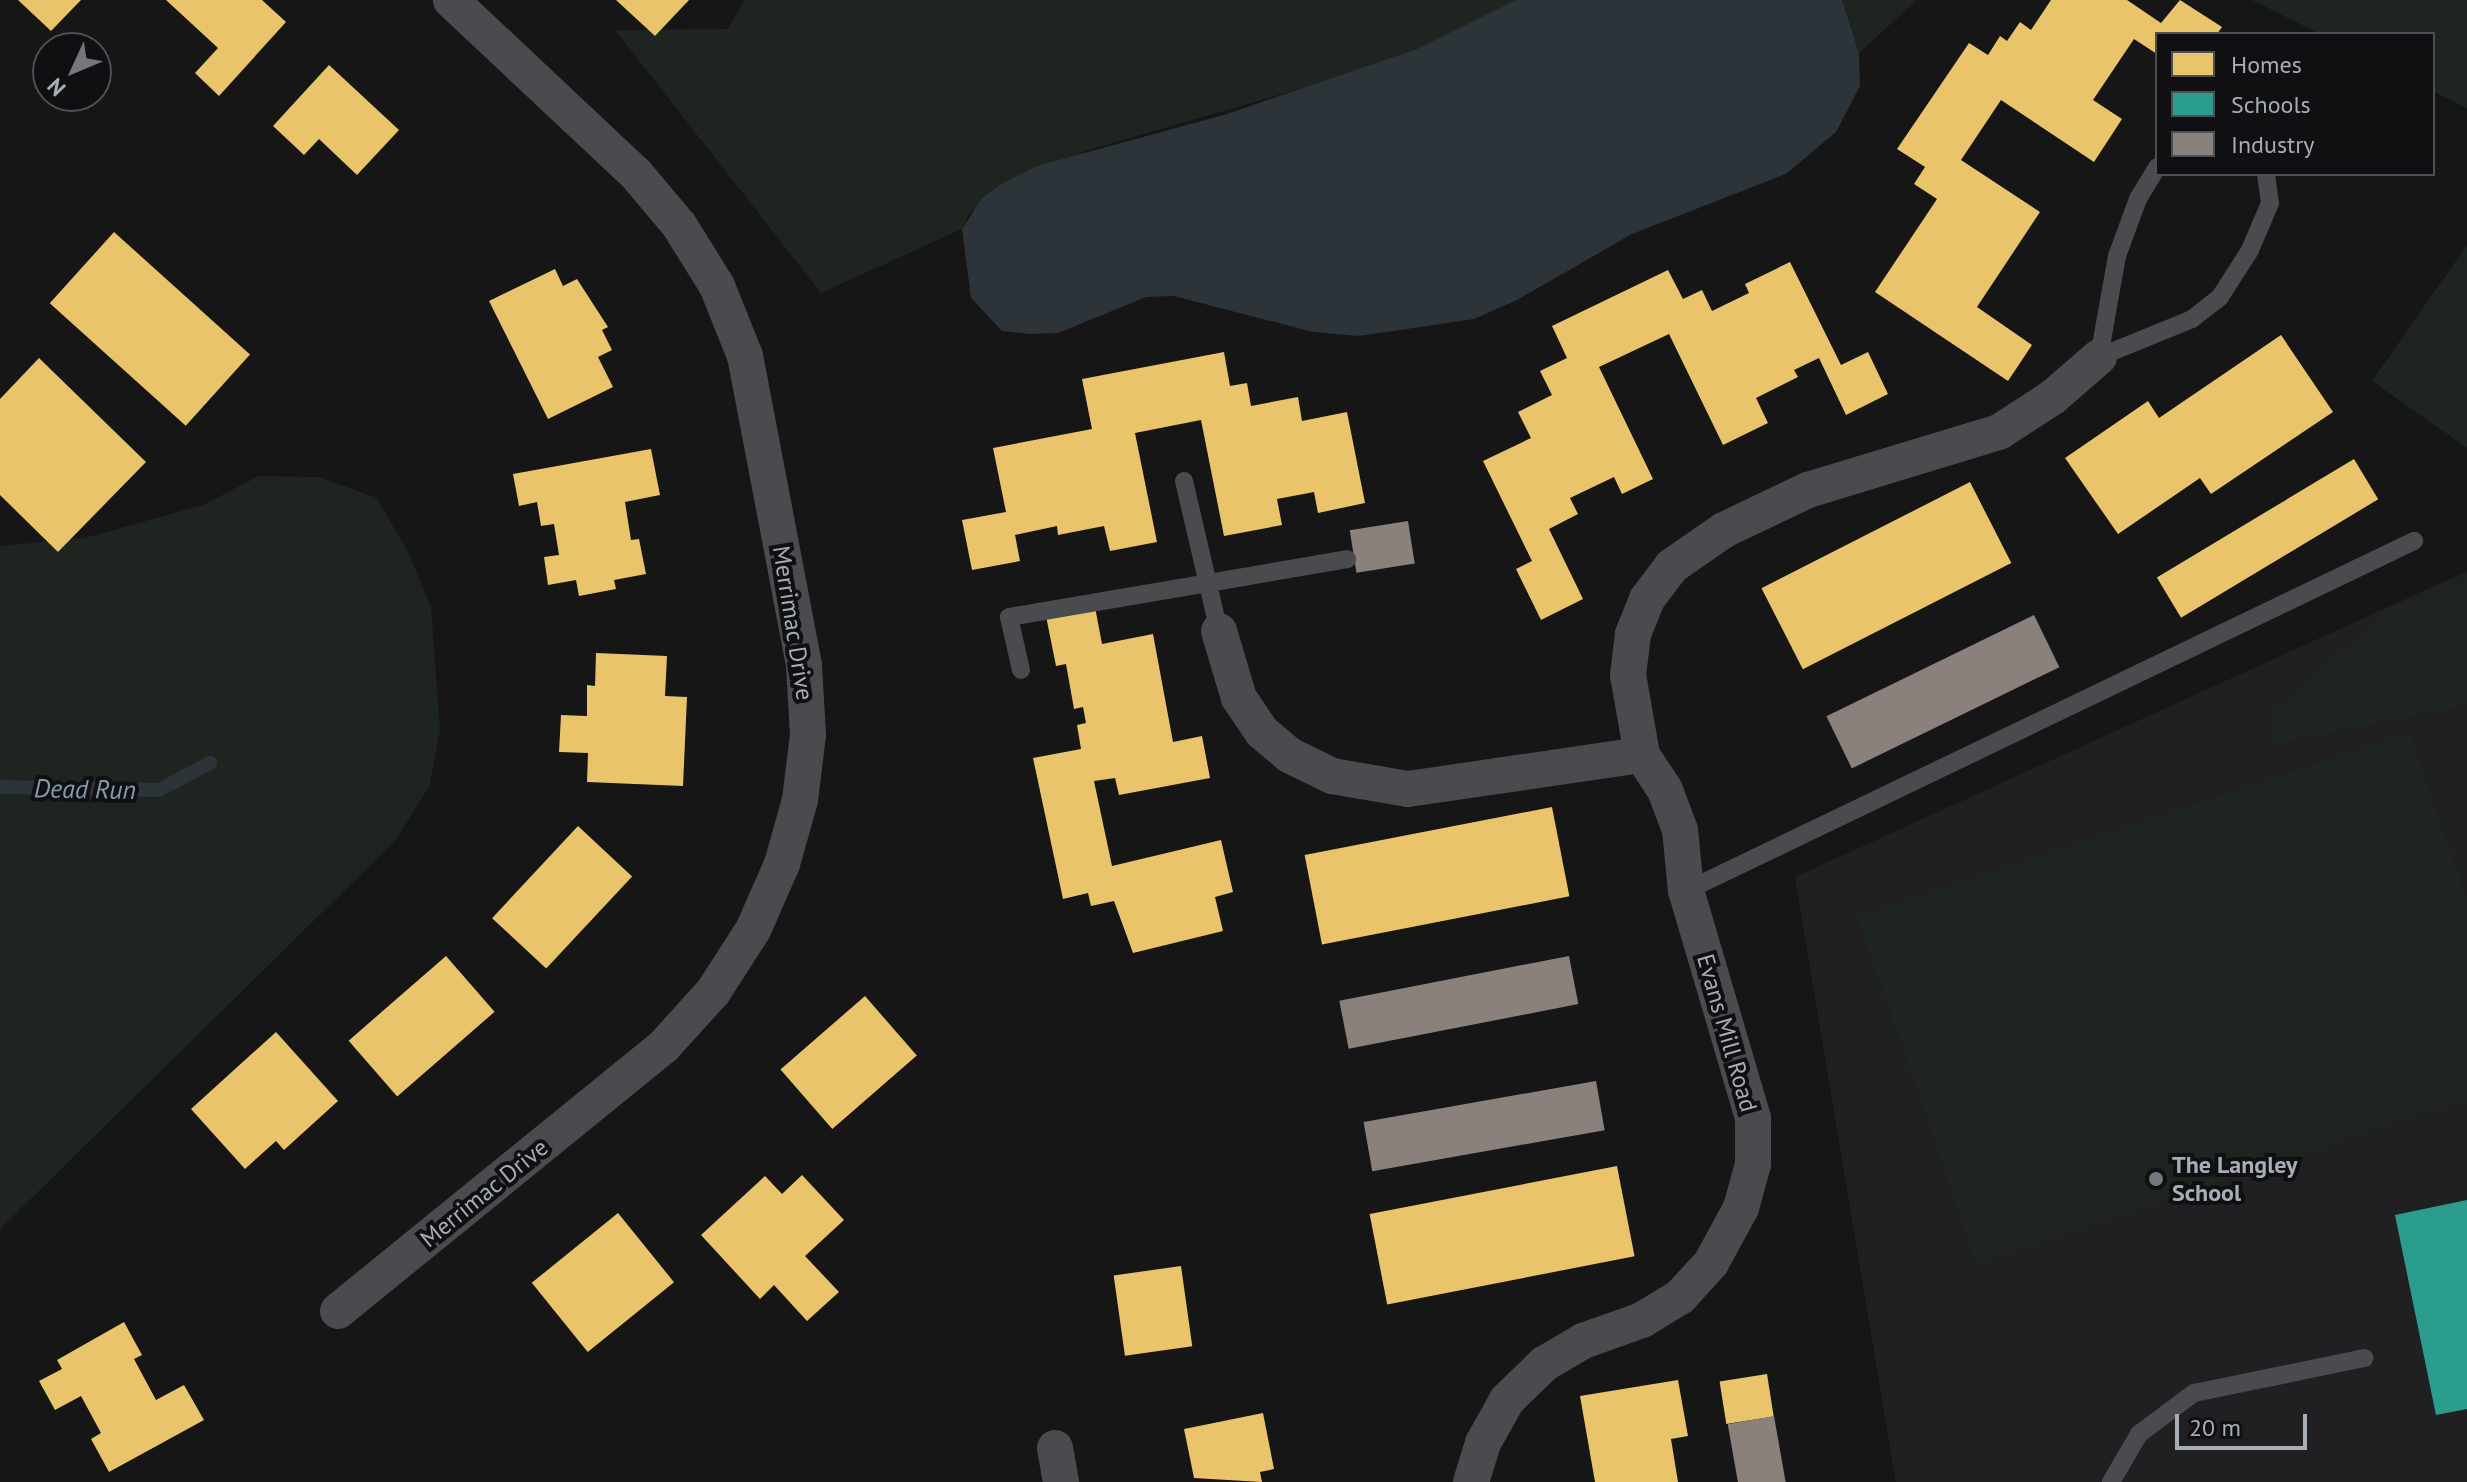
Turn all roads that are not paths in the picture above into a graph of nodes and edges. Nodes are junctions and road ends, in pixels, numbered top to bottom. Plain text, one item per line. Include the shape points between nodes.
1 (451, 0) edge
2 (2155, 170) edge
3 (2266, 176) edge
4 (2099, 357) junction
5 (1184, 481) dead end
6 (2414, 541) dead end
7 (1347, 559) dead end
8 (1205, 583) junction
9 (1219, 631) joint
10 (1021, 670) dead end
11 (1642, 755) junction
12 (1686, 891) junction
13 (338, 1311) dead end
14 (2364, 1358) dead end
15 (1471, 1482) edge
16 (2111, 1482) edge

1 - 13 street, Merrimac Drive via 636,174 679,225 717,286 745,356 804,665 808,735 800,800 782,864 753,930 713,992 664,1046
2 - 4 lane via 2117,256
3 - 4 lane via 2270,203 2250,250 2220,297 2192,319
4 - 11 street, Evans Mill Road via 2053,397 1999,432 1808,490 1724,530 1672,566 1647,599 1633,634 1628,675
5 - 8 lane
6 - 12 lane
7 - 8 lane
8 - 9 lane
8 - 10 lane via 1009,617
9 - 11 street via 1239,698 1262,732 1289,755 1332,776 1408,789
11 - 12 street, Evans Mill Road via 1665,790 1680,830
12 - 15 street, Evans Mill Road via 1753,1118 1753,1164 1741,1208 1711,1263 1680,1297 1642,1320 1557,1356 1507,1400 1483,1443
14 - 16 lane via 2194,1393 2139,1434

